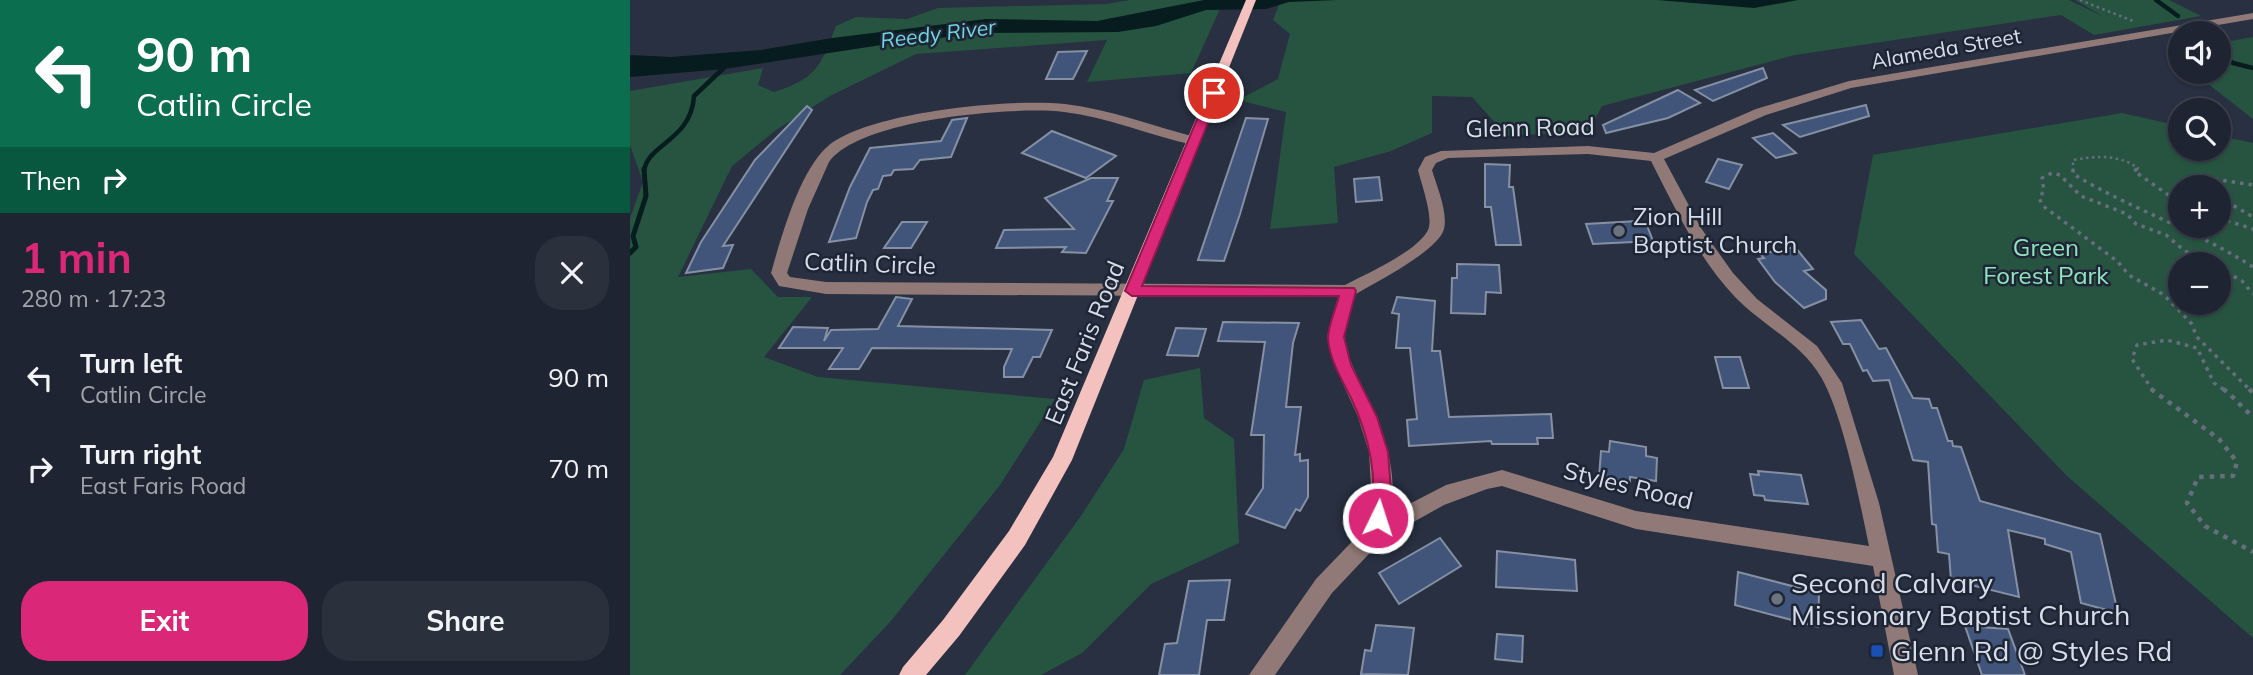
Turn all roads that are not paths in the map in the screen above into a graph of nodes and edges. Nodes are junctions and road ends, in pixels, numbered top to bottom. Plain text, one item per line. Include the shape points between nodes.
1 (1251, 0) edge
2 (2253, 16) edge
3 (1194, 141) junction
4 (1656, 157) junction
5 (1132, 291) junction
6 (1348, 291) junction
7 (1374, 533) junction
8 (1881, 558) junction
9 (911, 675) edge
10 (1261, 675) edge
11 (1906, 675) edge

1 - 3 main road, East Faris Road
2 - 4 street, Alameda Street via 1813,94
3 - 5 main road, East Faris Road
3 - 5 street, Catlin Circle via 1048,106 876,126 843,139 830,151 788,242 779,273 785,282 827,288
4 - 6 street, Glenn Road via 1588,150 1435,157 1424,170 1437,217 1436,232 1417,251
4 - 8 street via 1718,267 1742,295 1801,341 1829,374 1864,481
5 - 6 street, Catlin Circle
5 - 9 main road, East Faris Road via 1062,460 1017,538
6 - 7 street via 1336,337 1379,452 1382,504
7 - 8 street, Styles Road via 1468,485 1502,478 1636,520
7 - 10 street via 1324,586
8 - 11 street

